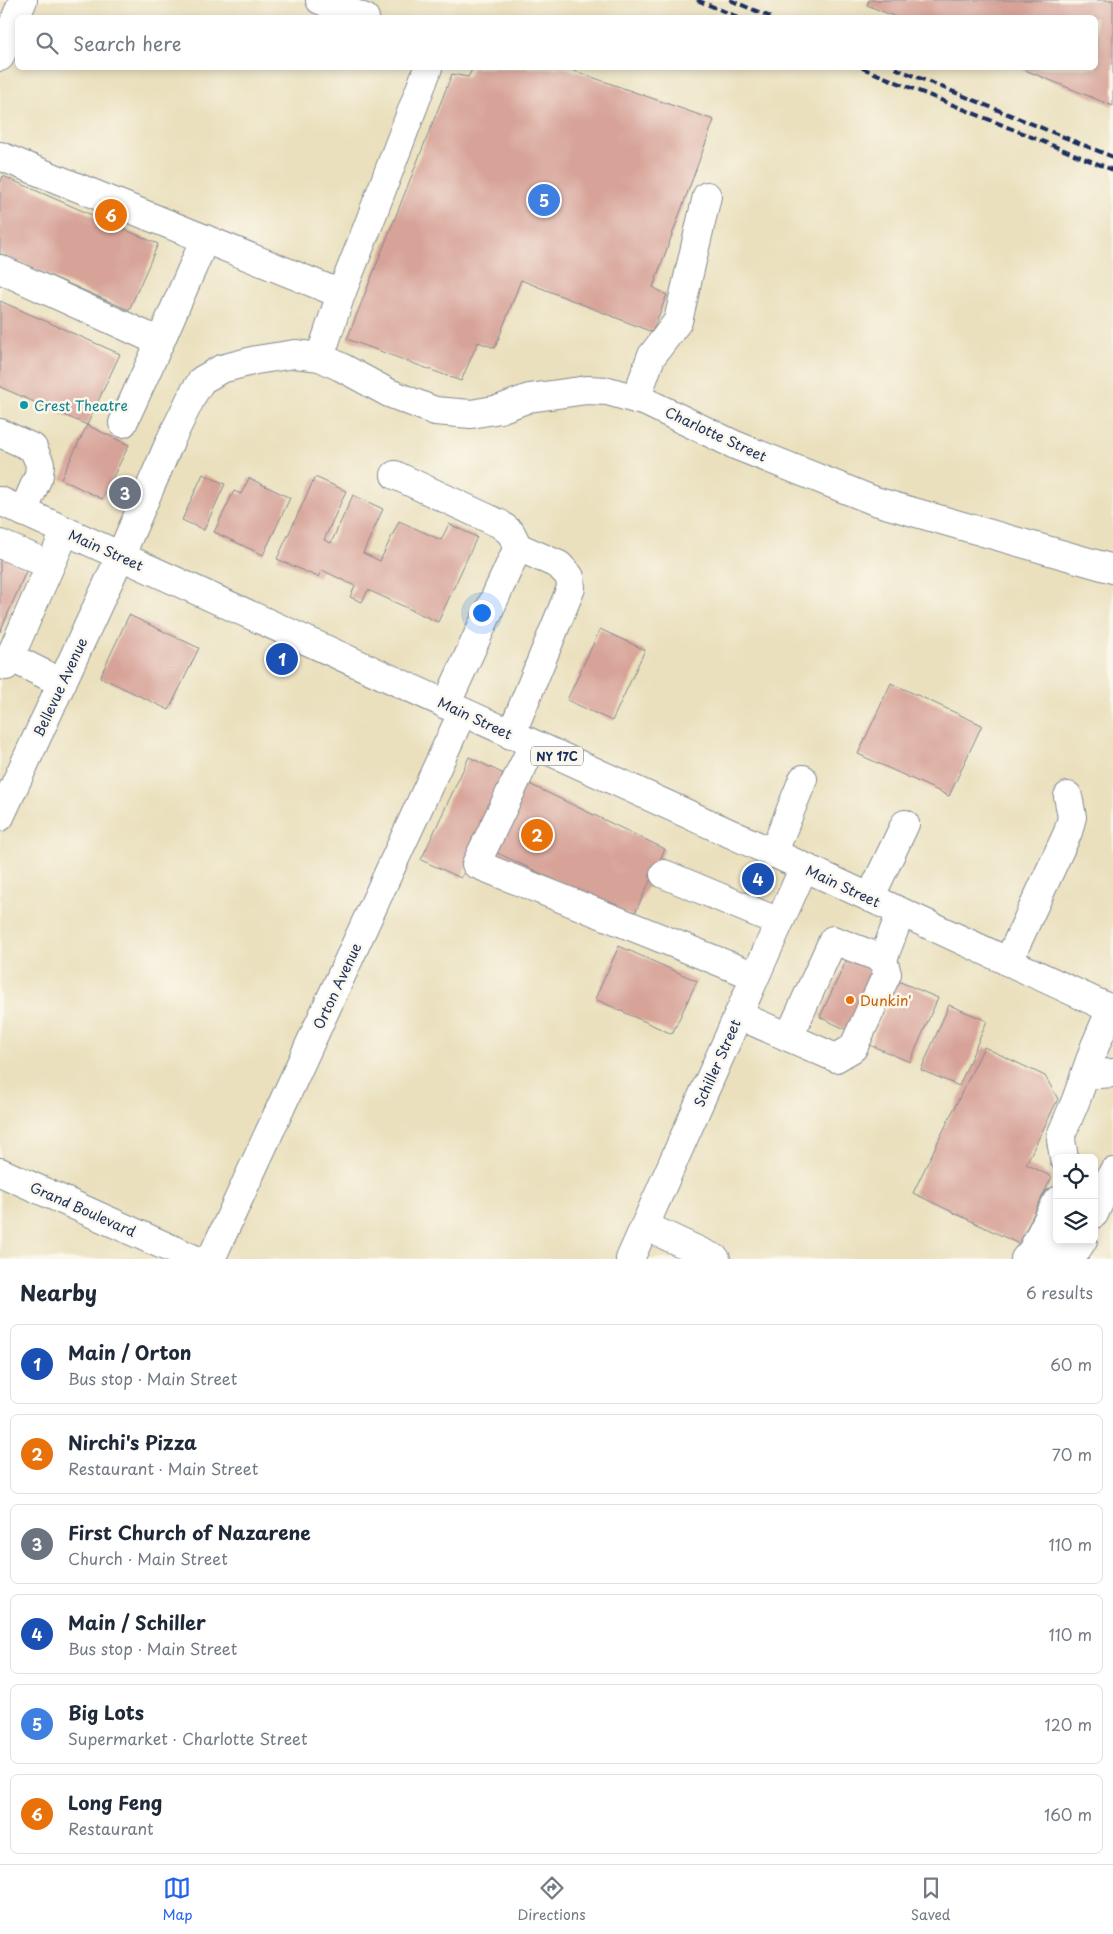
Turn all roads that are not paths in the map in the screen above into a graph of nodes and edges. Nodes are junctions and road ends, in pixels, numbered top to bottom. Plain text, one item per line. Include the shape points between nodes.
1 (23, 0) edge
2 (320, 0) edge
3 (17, 15) edge
4 (358, 15) edge
5 (15, 20) edge
6 (0, 58) edge
7 (427, 70) edge
8 (0, 156) edge
9 (707, 196) dead end
10 (205, 238) junction
11 (0, 269) edge
12 (340, 294) junction
13 (160, 342) junction
14 (320, 358) junction
15 (636, 399) junction
16 (123, 423) dead end
17 (0, 433) edge
18 (395, 476) dead end
19 (12, 507) edge
20 (65, 532) junction
21 (0, 544) edge
22 (518, 547) junction
23 (120, 557) junction
24 (50, 567) junction
25 (1113, 569) edge
26 (3, 656) edge
27 (62, 683) junction
28 (454, 709) junction
29 (522, 740) junction
30 (803, 779) dead end
31 (1068, 796) dead end
32 (0, 817) edge
33 (905, 824) dead end
34 (773, 854) junction
35 (804, 867) junction
36 (664, 874) dead end
37 (870, 898) junction
38 (901, 912) junction
39 (779, 922) junction
40 (883, 959) junction
41 (1008, 962) junction
42 (756, 976) junction
43 (1112, 1010) edge
44 (738, 1015) junction
45 (789, 1037) junction
46 (1113, 1073) edge
47 (1085, 1075) junction
48 (1063, 1154) edge
49 (0, 1172) edge
50 (1113, 1172) edge
51 (1098, 1205) edge
52 (1053, 1209) edge
53 (645, 1226) junction
54 (1081, 1244) edge
55 (1031, 1251) edge
56 (194, 1259) edge
57 (211, 1259) edge
58 (630, 1259) edge
59 (716, 1259) edge

1 - 3 street
2 - 4 street
5 - 6 street
7 - 12 street
8 - 10 street
9 - 15 street via 678,321 651,356
10 - 12 street
10 - 13 street
11 - 13 street
12 - 14 street
13 - 16 street
14 - 15 street, Charlotte Street via 389,393 436,411 471,414 500,409 529,398 587,390 608,391
14 - 23 street, Bellevue Avenue via 296,354 256,360 221,369 202,380 170,439
15 - 25 street, Charlotte Street via 735,445 875,501
17 - 19 street via 33,448 40,464 39,475
18 - 22 street via 500,524 511,533
19 - 20 street, Main Street / NY 17C
20 - 23 street, Main Street / NY 17C
20 - 24 street
21 - 24 street
22 - 28 street, Orton Avenue
22 - 29 street via 559,565 570,577 571,588
23 - 27 street, Bellevue Avenue
23 - 28 street, Main Street / NY 17C
24 - 26 street
26 - 27 street
27 - 32 street, Bellevue Avenue
28 - 29 street, Main Street / NY 17C
28 - 57 street, Orton Avenue
29 - 34 street, Main Street / NY 17C
29 - 42 street via 476,864
30 - 34 street
31 - 41 street via 1072,817 1068,832
33 - 37 street
34 - 35 street, Main Street / NY 17C
35 - 37 street, Main Street / NY 17C
35 - 39 street, Schiller Street
36 - 39 street
37 - 38 street, Main Street / NY 17C
38 - 40 street
38 - 41 street, Main Street / NY 17C
39 - 42 street, Schiller Street
40 - 45 street via 833,940
40 - 45 street via 887,974 853,1048 836,1058
41 - 43 street, Main Street / NY 17C
42 - 44 street, Schiller Street
43 - 47 street
44 - 45 street
44 - 53 street, Schiller Street
46 - 47 street
47 - 48 street via 1062,1133
49 - 56 street, Grand Boulevard
50 - 51 street
52 - 55 street
53 - 58 street, Schiller Street
53 - 59 street
54 - 55 street via 1069,1256

